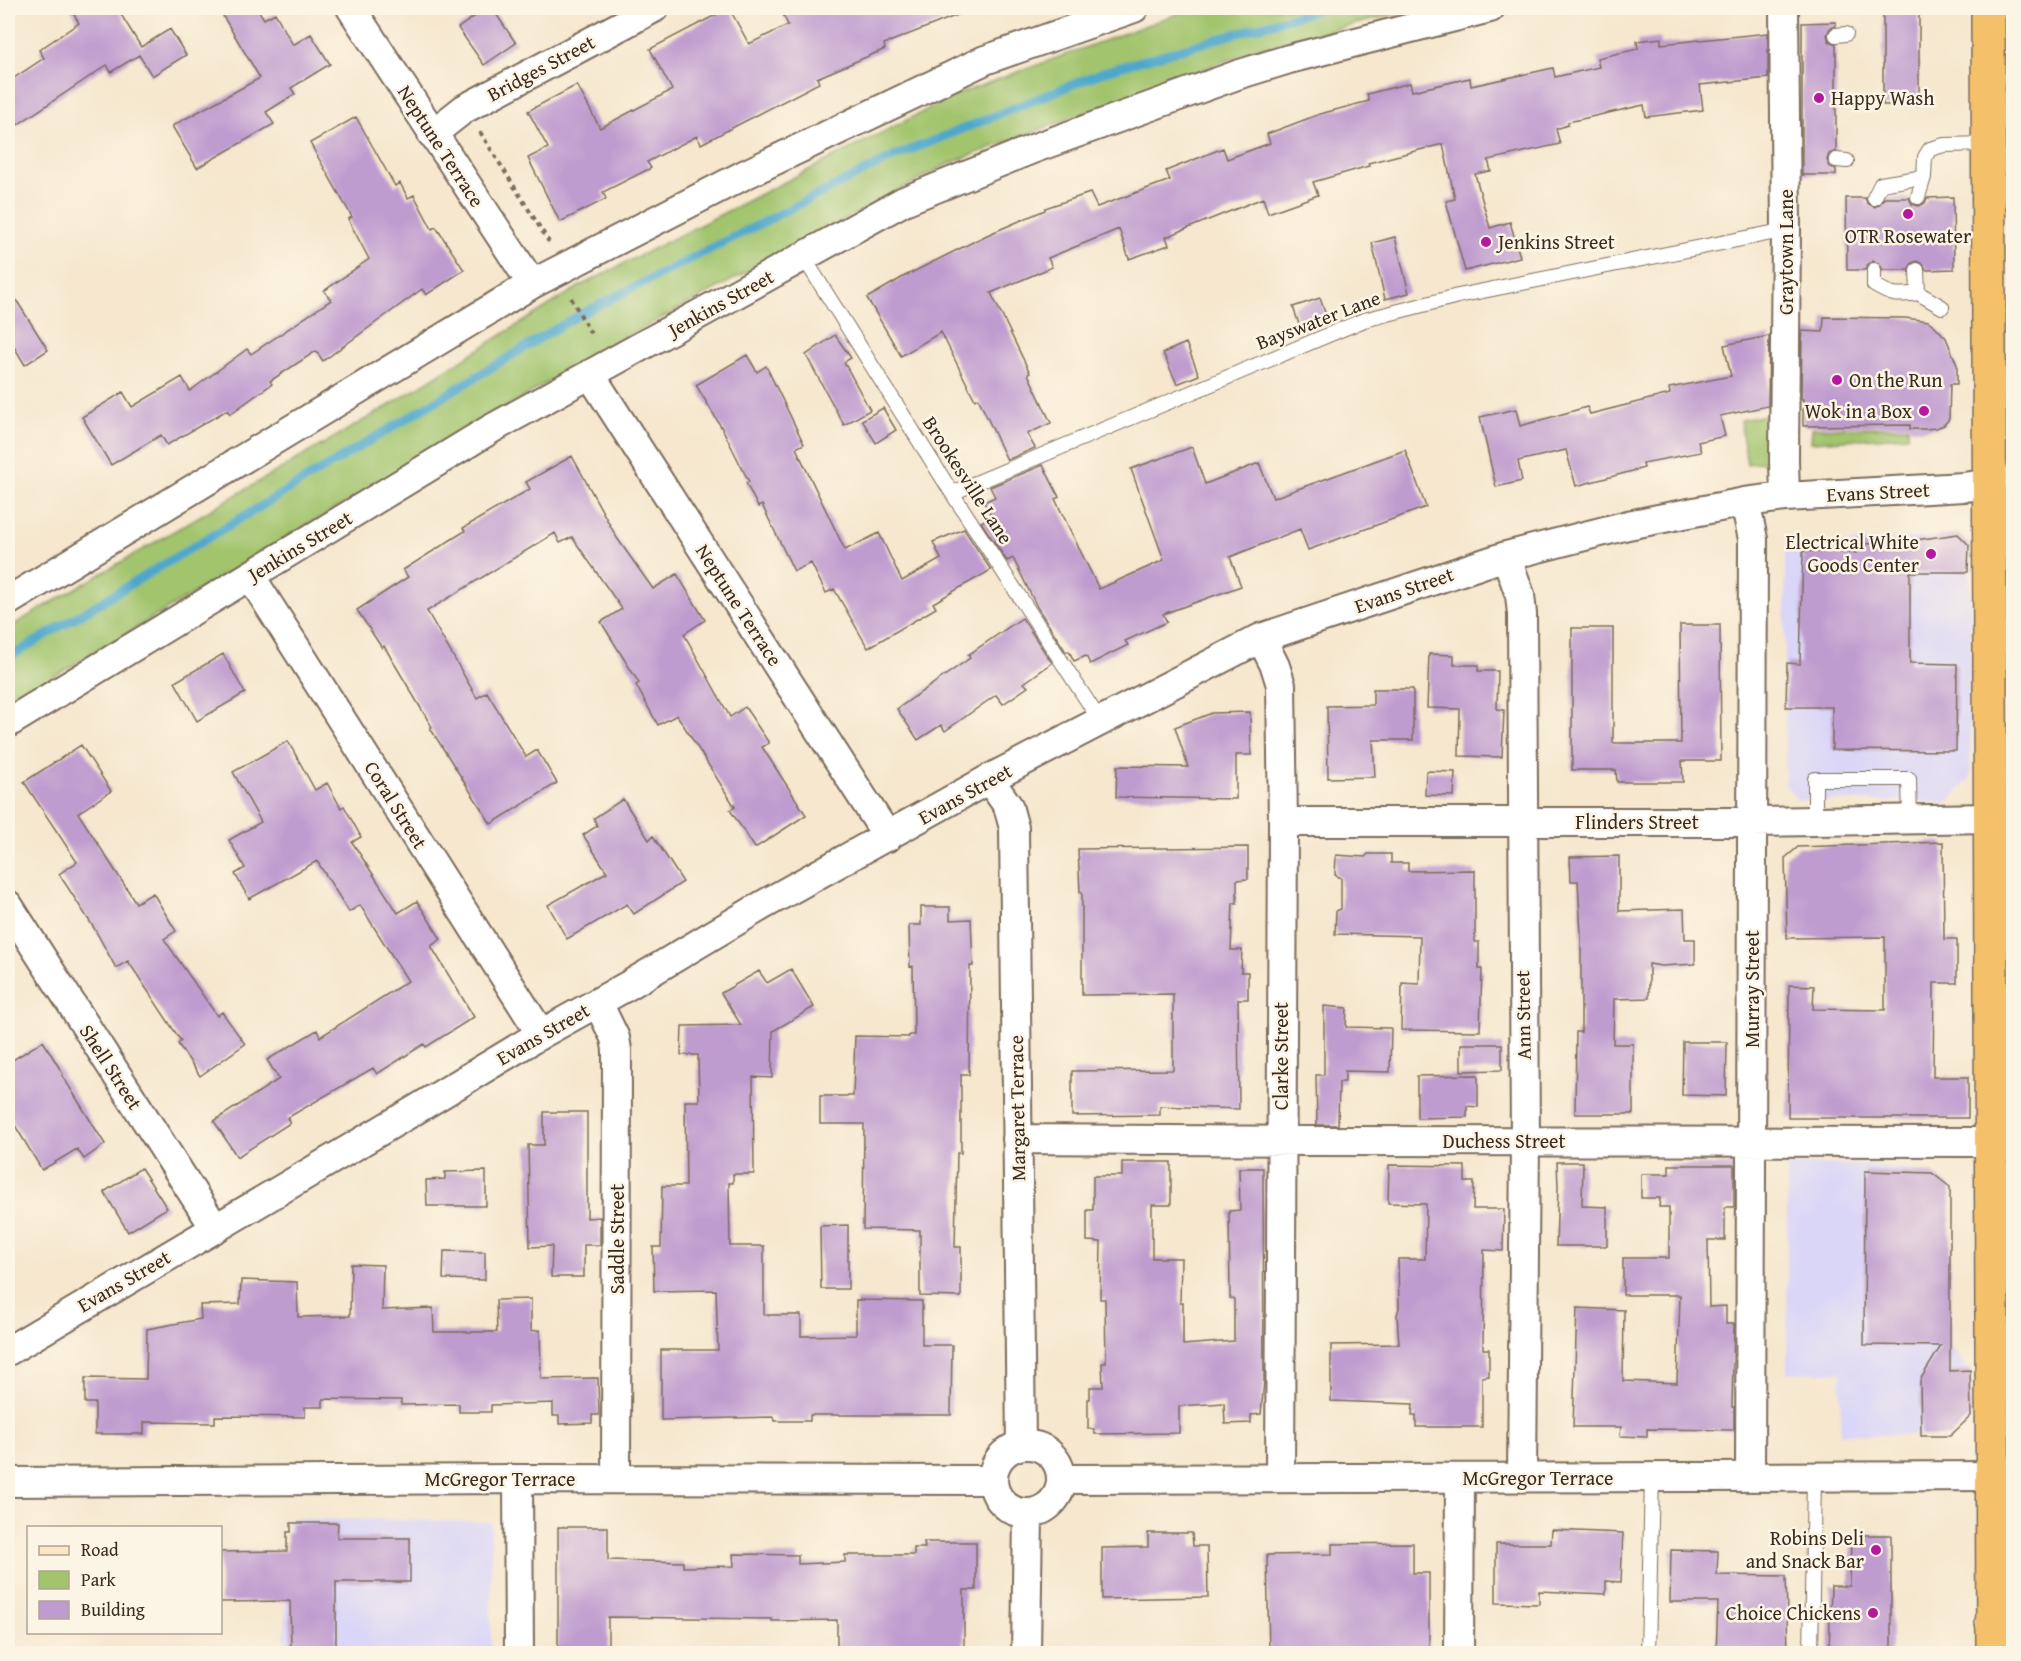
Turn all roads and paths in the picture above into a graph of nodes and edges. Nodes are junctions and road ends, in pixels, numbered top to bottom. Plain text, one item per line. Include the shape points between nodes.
1 (351, 8) edge
2 (654, 8) edge
3 (1134, 8) edge
4 (1490, 8) edge
5 (1784, 8) edge
6 (1988, 8) edge
7 (478, 129) dead end
8 (432, 134) junction
9 (1989, 144) junction
10 (1924, 177) junction
11 (1918, 197) dead end
12 (1874, 198) dead end
13 (1786, 230) junction
14 (550, 244) dead end
15 (804, 258) junction
16 (1874, 270) dead end
17 (1917, 270) dead end
18 (532, 284) junction
19 (1918, 293) junction
20 (569, 294) dead end
21 (1942, 307) dead end
22 (591, 334) dead end
23 (590, 374) junction
24 (2002, 482) edge
25 (952, 493) junction
26 (1785, 497) junction
27 (1745, 502) junction
28 (1506, 556) junction
29 (251, 577) junction
30 (8, 601) edge
31 (1261, 638) junction
32 (1101, 722) junction
33 (8, 723) edge
34 (989, 779) junction
35 (1991, 818) junction
36 (1910, 820) junction
37 (1283, 822) junction
38 (1522, 822) junction
39 (1753, 822) junction
40 (1815, 822) junction
41 (888, 837) junction
42 (8, 905) edge
43 (598, 1003) junction
44 (541, 1034) junction
45 (1017, 1139) junction
46 (1281, 1141) junction
47 (1525, 1141) junction
48 (1750, 1141) junction
49 (1990, 1142) junction
50 (215, 1228) junction
51 (8, 1351) edge
52 (1021, 1445) junction
53 (2003, 1476) edge
54 (1522, 1477) junction
55 (1652, 1477) junction
56 (1750, 1477) junction
57 (1814, 1477) junction
58 (1280, 1478) junction
59 (1460, 1478) junction
60 (518, 1479) junction
61 (616, 1479) junction
62 (1062, 1479) junction
63 (992, 1480) junction
64 (8, 1482) edge
65 (1028, 1514) junction
66 (1999, 1633) edge
67 (519, 1653) edge
68 (1026, 1653) edge
69 (1459, 1653) edge
70 (1648, 1653) edge
71 (1811, 1653) edge

1 - 8 street, Neptune Terrace
2 - 8 street, Bridges Street via 464,109
3 - 18 street via 985,60 744,175
4 - 15 street, Jenkins Street via 1289,59 1035,148 904,201
5 - 13 street, Graytown Lane
6 - 9 highway
7 - 14 path
8 - 18 street, Neptune Terrace
9 - 10 lane via 1930,148 1925,157
9 - 24 highway
10 - 11 lane
10 - 12 lane via 1881,184
13 - 25 lane, Bayswater Lane via 1458,296 1364,320
13 - 26 street, Graytown Lane
15 - 23 street, Jenkins Street
15 - 25 lane, Brookesville Lane
16 - 19 lane via 1874,285 1887,293
17 - 19 lane
18 - 30 street
19 - 21 lane
20 - 22 path
23 - 29 street, Jenkins Street via 491,429
23 - 41 street, Neptune Terrace
24 - 26 street, Evans Street
24 - 35 highway
25 - 32 lane, Brookesville Lane
26 - 27 street, Evans Street
27 - 28 street, Evans Street via 1628,525
27 - 39 street, Murray Street via 1753,539
28 - 31 street, Evans Street
28 - 38 street, Ann Street via 1520,595 1522,614
29 - 33 street, Jenkins Street
29 - 44 street, Coral Street
31 - 32 street, Evans Street
31 - 37 street, Clarke Street via 1281,684
32 - 34 street, Evans Street
34 - 41 street, Evans Street
34 - 45 street, Margaret Terrace via 1008,806 1014,828
35 - 36 street, Flinders Street
35 - 49 highway
36 - 40 street, Flinders Street
36 - 40 lane via 1909,779 1815,779
37 - 38 street, Flinders Street
37 - 46 street, Clarke Street
38 - 39 street, Flinders Street
38 - 47 street, Ann Street
39 - 40 street, Flinders Street
39 - 48 street, Murray Street
41 - 43 street, Evans Street via 763,905
42 - 50 street, Shell Street
43 - 44 street, Evans Street
43 - 61 street, Saddle Street via 617,1050
44 - 50 street, Evans Street
45 - 46 street, Duchess Street
45 - 52 street, Margaret Terrace
46 - 47 street, Duchess Street
46 - 58 street, Clarke Street
47 - 48 street, Duchess Street
47 - 54 street, Ann Street
48 - 49 street, Duchess Street
48 - 56 street, Murray Street
49 - 53 highway
50 - 51 street, Evans Street
52 - 62 street via 1033,1445 1054,1456
52 - 63 street via 1001,1457
53 - 57 street, McGregor Terrace
53 - 66 highway
54 - 55 street, McGregor Terrace
54 - 59 street, McGregor Terrace
55 - 56 street, McGregor Terrace
55 - 70 lane
56 - 57 street, McGregor Terrace
57 - 71 lane
58 - 59 street, McGregor Terrace
58 - 62 street, McGregor Terrace
59 - 69 street
60 - 61 street, McGregor Terrace
60 - 64 street, McGregor Terrace
60 - 67 street
61 - 63 street, McGregor Terrace
62 - 65 street via 1056,1499 1039,1512
63 - 65 street via 999,1500 1017,1513
65 - 68 street

